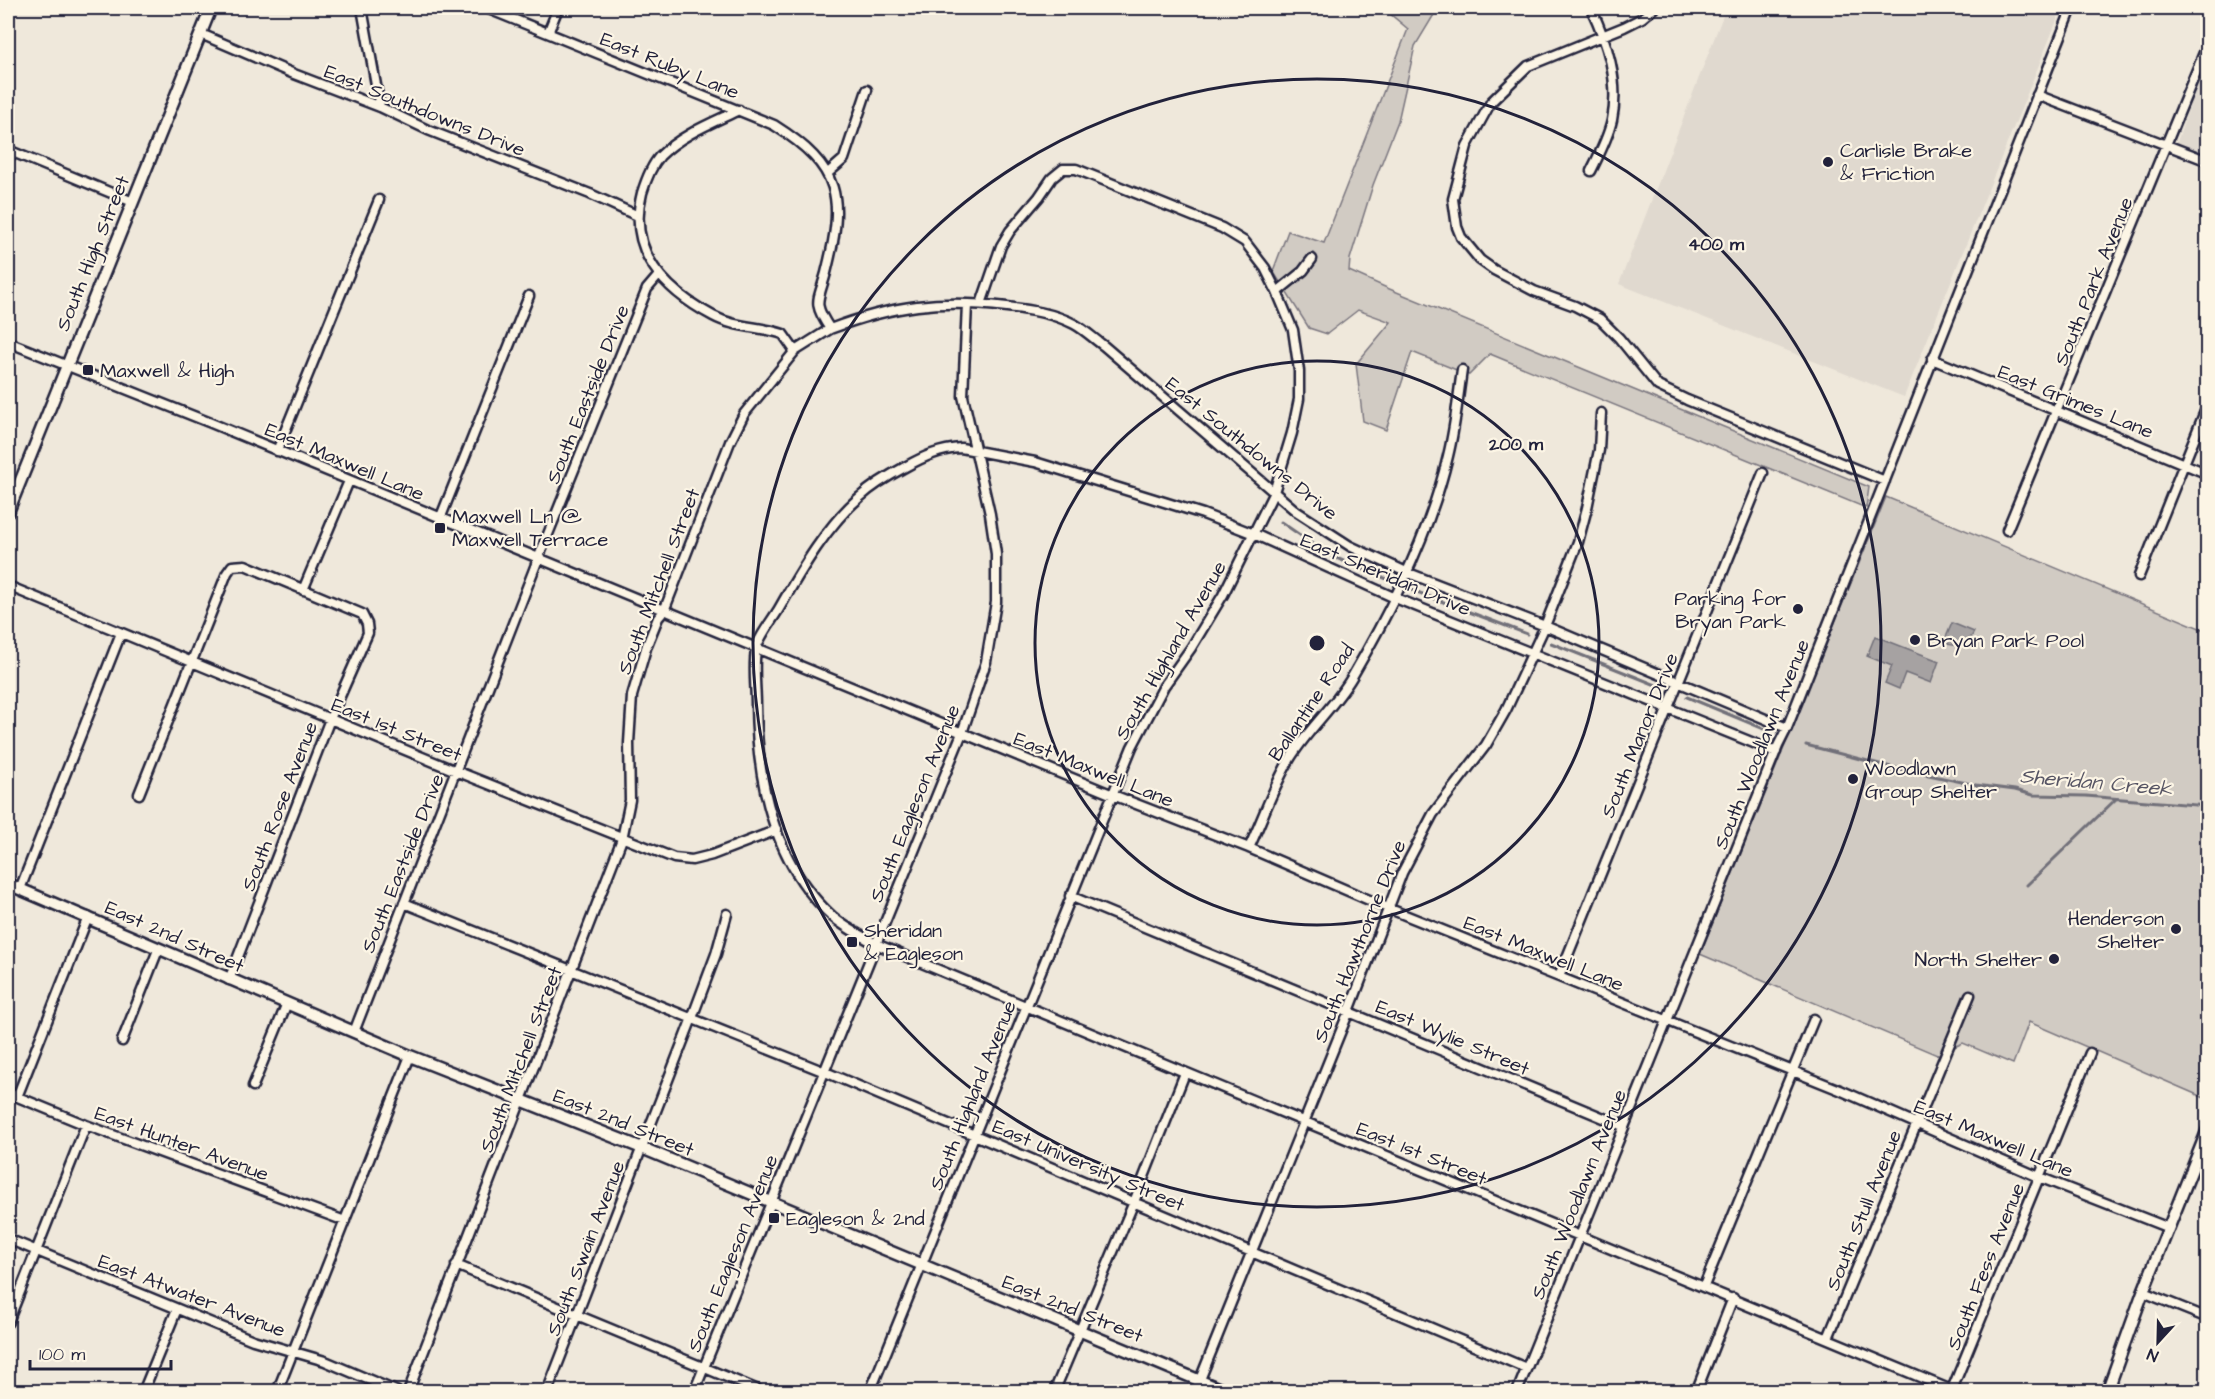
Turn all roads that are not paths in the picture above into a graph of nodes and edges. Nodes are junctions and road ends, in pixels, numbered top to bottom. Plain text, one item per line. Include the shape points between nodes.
1 (211, 8) edge
2 (362, 8) edge
3 (486, 8) edge
4 (558, 8) edge
5 (1591, 8) edge
6 (1654, 8) edge
7 (2072, 8) edge
8 (548, 33) junction
9 (201, 34) junction
10 (1602, 36) junction
11 (2208, 43) edge
12 (867, 90) dead end
13 (2037, 95) junction
14 (380, 107) junction
15 (739, 110) junction
16 (2167, 145) junction
17 (8, 150) edge
18 (2208, 161) edge
19 (1591, 171) dead end
20 (828, 173) junction
21 (380, 200) dead end
22 (132, 202) junction
23 (638, 216) junction
24 (1312, 259) dead end
25 (659, 275) junction
26 (1277, 292) junction
27 (529, 296) dead end
28 (966, 304) junction
29 (981, 304) junction
30 (830, 328) junction
31 (8, 342) edge
32 (795, 351) junction
33 (1932, 359) junction
34 (66, 365) junction
35 (1462, 370) dead end
36 (2208, 404) edge
37 (2057, 412) junction
38 (1600, 413) dead end
39 (976, 450) junction
40 (277, 451) junction
41 (2183, 463) junction
42 (1763, 473) dead end
43 (2208, 474) edge
44 (349, 481) junction
45 (1885, 481) junction
46 (1274, 492) junction
47 (8, 512) edge
48 (440, 519) junction
49 (2007, 530) dead end
50 (1254, 534) junction
51 (538, 559) junction
52 (1406, 573) junction
53 (2139, 576) dead end
54 (8, 585) edge
55 (303, 590) junction
56 (1394, 597) junction
57 (664, 611) junction
58 (1545, 626) junction
59 (121, 633) junction
60 (756, 649) junction
61 (1533, 654) junction
62 (191, 663) junction
63 (1678, 683) junction
64 (1667, 707) junction
65 (330, 719) junction
66 (1787, 728) junction
67 (962, 734) junction
68 (1776, 752) junction
69 (456, 771) junction
70 (140, 794) dead end
71 (1113, 795) junction
72 (777, 830) junction
73 (622, 839) junction
74 (1249, 848) junction
75 (8, 884) edge
76 (20, 889) junction
77 (1070, 896) junction
78 (404, 903) junction
79 (1390, 909) junction
80 (727, 914) dead end
81 (88, 917) junction
82 (876, 944) junction
83 (158, 950) junction
84 (573, 970) junction
85 (1559, 977) junction
86 (229, 980) junction
87 (1970, 995) dead end
88 (287, 1003) junction
89 (1026, 1005) junction
90 (1349, 1012) junction
91 (692, 1018) junction
92 (1814, 1019) dead end
93 (1667, 1020) junction
94 (354, 1032) junction
95 (122, 1041) dead end
96 (2090, 1053) dead end
97 (410, 1056) junction
98 (823, 1071) junction
99 (1794, 1071) junction
100 (1185, 1073) junction
101 (253, 1086) dead end
102 (8, 1093) edge
103 (17, 1097) junction
104 (522, 1100) junction
105 (1303, 1122) junction
106 (1917, 1124) junction
107 (86, 1125) junction
108 (1623, 1126) junction
109 (2208, 1129) edge
110 (974, 1134) junction
111 (642, 1148) junction
112 (2203, 1160) edge
113 (2039, 1177) junction
114 (770, 1202) junction
115 (1134, 1202) junction
116 (345, 1221) junction
117 (2169, 1228) junction
118 (1580, 1234) junction
119 (8, 1239) edge
120 (36, 1251) junction
121 (1251, 1252) junction
122 (456, 1264) junction
123 (921, 1265) junction
124 (1704, 1286) junction
125 (2143, 1292) junction
126 (1733, 1298) junction
127 (177, 1309) junction
128 (578, 1314) junction
129 (2208, 1318) edge
130 (8, 1322) edge
131 (1080, 1330) junction
132 (1828, 1338) junction
133 (294, 1351) junction
134 (704, 1366) junction
135 (1526, 1368) junction
136 (1200, 1380) junction
137 (1520, 1391) edge
138 (1953, 1391) edge
139 (143, 1392) edge
140 (277, 1392) edge
141 (398, 1392) edge
142 (408, 1392) edge
143 (547, 1392) edge
144 (694, 1392) edge
145 (763, 1392) edge
146 (870, 1392) edge
147 (1054, 1392) edge
148 (1195, 1392) edge
149 (1227, 1392) edge
150 (1696, 1392) edge
151 (2106, 1392) edge

1 - 9 street, South High Street
2 - 14 street
3 - 8 street, East Ruby Lane
4 - 8 street
5 - 10 street
6 - 10 street via 1642,18
7 - 13 street, South Woodlawn Avenue
8 - 15 street, East Ruby Lane
9 - 14 street, East Southdowns Drive
9 - 22 street, South High Street
10 - 19 street via 1612,64 1615,95 1612,121
10 - 45 street via 1528,66 1491,102 1467,146 1453,199 1461,237 1494,270 1600,319 1658,386
11 - 16 street, South Park Avenue
12 - 20 street via 844,159
13 - 16 street
13 - 33 street, South Woodlawn Avenue
14 - 23 street, East Southdowns Drive
15 - 20 street, East Ruby Lane via 790,136 817,157
15 - 23 street via 684,138 660,156 646,182
16 - 18 street
16 - 37 street, South Park Avenue
17 - 22 street
20 - 30 street via 837,201 826,272 817,300 818,310
21 - 40 street
22 - 34 street, South High Street
23 - 25 street via 644,247
24 - 26 street
25 - 32 street via 714,317 736,326 783,334
25 - 51 street, South Eastside Drive via 647,289
26 - 29 street, South Highland Avenue via 1251,249 1234,235 1069,168 1052,178 1010,231
26 - 46 street, South Highland Avenue via 1293,330 1299,399
27 - 48 street
28 - 29 street, East Southdowns Drive
28 - 30 street, East Southdowns Drive via 905,306
28 - 39 street, South Eagleson Avenue via 963,396
29 - 46 street, East Southdowns Drive via 1040,312 1076,325
30 - 32 street, South Mitchell Street
31 - 34 street, East Maxwell Lane
32 - 57 street, South Mitchell Street via 744,414
33 - 37 street, East Grimes Lane
33 - 45 street, South Woodlawn Avenue
34 - 40 street, East Maxwell Lane
34 - 47 street, South High Street
35 - 52 street, Ballantine Road via 1448,457
36 - 41 street
37 - 41 street, East Grimes Lane
37 - 49 street, South Park Avenue
38 - 58 street, South Hawthorne Drive via 1599,450 1587,508
39 - 50 street, East Sheridan Drive via 1119,487
39 - 60 street, East Sheridan Drive via 949,448 926,456 859,498 798,576
39 - 67 street, South Eagleson Avenue via 996,554 996,602 986,662
40 - 44 street, East Maxwell Lane
41 - 43 street, East Grimes Lane
41 - 53 street
42 - 63 street, South Manor Drive
44 - 48 street, East Maxwell Lane
44 - 55 street
45 - 66 street, South Woodlawn Avenue
46 - 50 street, South Highland Avenue
46 - 52 street, East Southdowns Drive via 1337,538
48 - 51 street, East Maxwell Lane
50 - 56 street, East Sheridan Drive
50 - 71 street, South Highland Avenue via 1223,595 1164,686 1132,747
51 - 57 street, East Maxwell Lane
51 - 69 street, South Eastside Drive
52 - 56 street, Ballantine Road
52 - 58 street, East Southdowns Drive
54 - 59 street, East 1st Street
55 - 62 street via 245,565 232,566
55 - 65 street, South Rose Avenue via 357,611 369,628
56 - 61 street, East Sheridan Drive
56 - 74 street, Ballantine Road via 1340,696 1292,756
57 - 60 street, East Maxwell Lane
57 - 73 street, South Mitchell Street via 647,645 632,696 630,800
58 - 61 street, South Hawthorne Drive
58 - 63 street, East Southdowns Drive
59 - 62 street, East 1st Street
59 - 76 street
60 - 67 street, East Maxwell Lane
60 - 72 street, East 1st Street via 759,759
61 - 64 street, East Sheridan Drive
61 - 79 street, South Hawthorne Drive via 1486,745 1419,838
62 - 65 street, East 1st Street
62 - 70 street
63 - 64 street, South Manor Drive
63 - 66 street, East Southdowns Drive
64 - 68 street, East Sheridan Drive
64 - 85 street, South Manor Drive
65 - 69 street, East 1st Street
65 - 86 street, South Rose Avenue
66 - 68 street, South Woodlawn Avenue
67 - 71 street, East Maxwell Lane
67 - 82 street, South Eagleson Avenue
68 - 93 street, South Woodlawn Avenue
69 - 73 street, East 1st Street
69 - 78 street, South Eastside Drive
71 - 74 street, East Maxwell Lane
71 - 77 street, South Highland Avenue
72 - 73 street, East 1st Street via 692,860 674,858
72 - 82 street, East 1st Street via 801,878 823,906 844,925
73 - 84 street, South Mitchell Street
74 - 79 street, East Maxwell Lane
75 - 76 street, East 2nd Street
76 - 81 street, East 2nd Street
77 - 89 street, South Highland Avenue
77 - 90 street, East Wylie Street
78 - 84 street, East University Street
78 - 94 street, South Eastside Drive
79 - 85 street, East Maxwell Lane
79 - 90 street, South Hawthorne Drive
80 - 91 street, South Swain Avenue
81 - 83 street, East 2nd Street
81 - 103 street
82 - 89 street, East 1st Street
82 - 98 street, South Eagleson Avenue
83 - 86 street, East 2nd Street
83 - 95 street
84 - 91 street, East University Street
84 - 104 street, South Mitchell Street
85 - 93 street, East Maxwell Lane
86 - 88 street, East 2nd Street
87 - 106 street, South Stull Avenue
88 - 94 street, East 2nd Street
88 - 101 street
89 - 100 street, East 1st Street
89 - 110 street, South Highland Avenue
90 - 105 street, South Hawthorne Drive
90 - 108 street, East Wylie Street
91 - 98 street, East University Street
91 - 111 street, South Swain Avenue
92 - 99 street
93 - 99 street, East Maxwell Lane
93 - 108 street, South Woodlawn Avenue
94 - 97 street, East 2nd Street
96 - 113 street, South Fess Avenue
97 - 104 street, East 2nd Street
97 - 116 street
98 - 110 street, East University Street
98 - 114 street, South Eagleson Avenue
99 - 106 street, East Maxwell Lane
99 - 124 street
100 - 105 street, East 1st Street
100 - 115 street
102 - 103 street, East Hunter Avenue
103 - 107 street, East Hunter Avenue
104 - 111 street, East 2nd Street
104 - 122 street, South Mitchell Street
105 - 118 street, East 1st Street
105 - 121 street, South Hawthorne Drive
106 - 113 street, East Maxwell Lane
106 - 132 street, South Stull Avenue
107 - 116 street, East Hunter Avenue
107 - 120 street
108 - 118 street, South Woodlawn Avenue
109 - 112 street
110 - 115 street, East University Street
110 - 123 street, South Highland Avenue
111 - 114 street, East 2nd Street
111 - 128 street, South Swain Avenue
112 - 117 street
113 - 117 street, East Maxwell Lane
113 - 138 street, South Fess Avenue
114 - 123 street, East 2nd Street
114 - 134 street, South Eagleson Avenue
115 - 121 street, East University Street
115 - 131 street
116 - 133 street
117 - 125 street
118 - 124 street, East 1st Street
118 - 135 street, South Woodlawn Avenue
119 - 120 street, East Atwater Avenue
120 - 127 street, East Atwater Avenue
120 - 130 street
121 - 135 street, East University Street
121 - 136 street, South Hawthorne Drive
122 - 128 street
122 - 142 street, South Mitchell Street
123 - 131 street, East 2nd Street
123 - 146 street, South Highland Avenue
124 - 126 street, East 1st Street
125 - 129 street
125 - 151 street
126 - 132 street, East 1st Street
126 - 150 street
127 - 133 street, East Atwater Avenue via 253,1340
127 - 139 street
128 - 134 street
128 - 143 street, South Swain Avenue
131 - 136 street, East 2nd Street
131 - 147 street
132 - 138 street, East 1st Street
133 - 140 street
133 - 141 street, East Atwater Avenue
134 - 144 street, South Eagleson Avenue
134 - 145 street
135 - 137 street, South Woodlawn Avenue
136 - 148 street, South Hawthorne Drive
136 - 149 street, East 2nd Street

